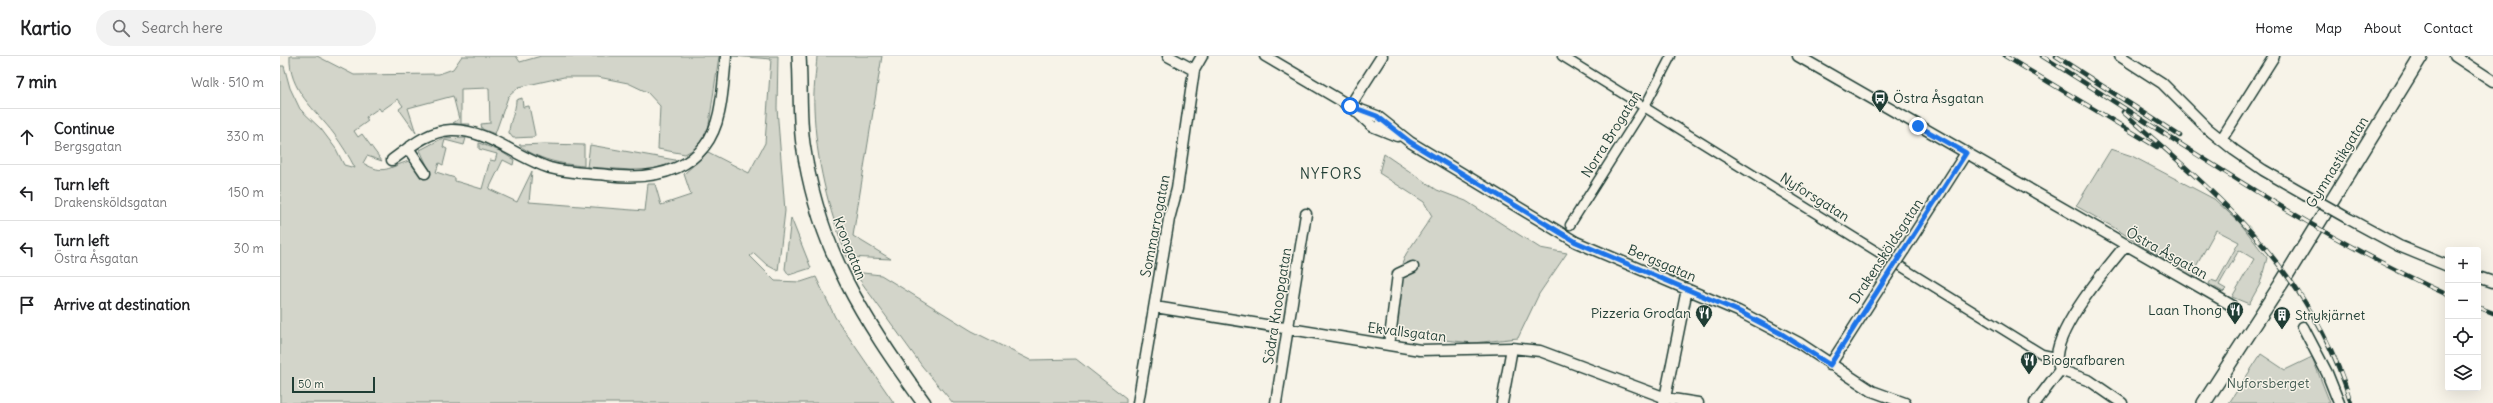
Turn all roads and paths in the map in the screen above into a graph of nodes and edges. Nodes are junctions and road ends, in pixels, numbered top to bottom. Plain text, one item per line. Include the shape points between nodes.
1 (726, 56) edge
2 (799, 56) edge
3 (806, 56) edge
4 (1168, 56) edge
5 (1202, 56) edge
6 (1265, 56) edge
7 (1382, 56) edge
8 (1562, 56) edge
9 (1671, 56) edge
10 (1798, 56) edge
11 (2120, 56) edge
12 (2274, 56) edge
13 (2421, 56) edge
14 (2455, 56) edge
15 (1194, 70) junction
16 (2493, 80) edge
17 (800, 85) junction
18 (1350, 106) junction
19 (1645, 106) junction
20 (2221, 140) junction
21 (408, 148) junction
22 (1966, 153) junction
23 (392, 160) dead end
24 (425, 173) dead end
25 (1306, 214) dead end
26 (1570, 225) dead end
27 (2126, 246) junction
28 (2445, 265) edge
29 (1413, 267) dead end
30 (2481, 278) edge
31 (2493, 282) edge
32 (1687, 289) junction
33 (2231, 305) dead end
34 (1155, 307) junction
35 (2302, 327) dead end
36 (1288, 328) junction
37 (1389, 345) junction
38 (1512, 348) junction
39 (2056, 357) junction
40 (1830, 365) junction
41 (2060, 370) junction
42 (1665, 401) edge
43 (1894, 402) edge
44 (924, 403) edge
45 (1138, 403) edge
46 (1276, 403) edge
47 (1502, 403) edge
48 (1698, 403) edge
49 (1906, 403) edge
50 (2036, 403) edge
51 (2122, 403) edge
52 (2204, 403) edge
53 (2339, 403) edge

1 - 21 street via 719,114 714,128 695,156 671,171 639,177 564,170 534,161 478,135 451,130 436,133
2 - 17 street, Krongatan
3 - 17 street, Krongatan
4 - 15 street
5 - 15 street, Sommarrogatan
6 - 18 street, Bergsgatan
7 - 18 street
8 - 19 street, Nyforsgatan
9 - 19 street, Norra Brogatan
10 - 22 street, Östra Åsgatan
11 - 20 street via 2162,83
12 - 20 street
13 - 52 street, Gymnastikgatan via 2281,284
14 - 16 street
15 - 34 street, Sommarrogatan via 1177,189 1169,219
17 - 44 street, Krongatan via 803,143 808,170 831,248 847,286 869,324
18 - 32 street, Bergsgatan via 1372,126 1410,142 1576,242
19 - 26 street, Norra Brogatan
19 - 39 street, Nyforsgatan via 2042,354
20 - 28 street, bridge via 2263,170 2349,219 2399,246
21 - 23 street
21 - 24 street
22 - 27 street, Östra Åsgatan
22 - 40 street, Drakensköldsgatan, bridge
25 - 36 street, Södra Knoopgatan
27 - 33 street, Östra Åsgatan
27 - 39 street via 2092,286 2060,343
29 - 37 street via 1398,274
30 - 31 street
32 - 40 street, Bergsgatan via 1782,334
32 - 42 street
34 - 36 street, Ekvallsgatan
34 - 45 street, Sommarrogatan
35 - 53 street via 2327,372
36 - 37 street, Ekvallsgatan
36 - 46 street, Södra Knoopgatan
37 - 38 street, Ekvallsgatan via 1435,351
38 - 42 street, Ekvallsgatan via 1540,351
38 - 47 street
39 - 41 street
40 - 43 street, Bergsgatan
41 - 50 street
41 - 51 street via 2090,381
42 - 48 street, Ekvallsgatan
43 - 49 street, Bergsgatan

